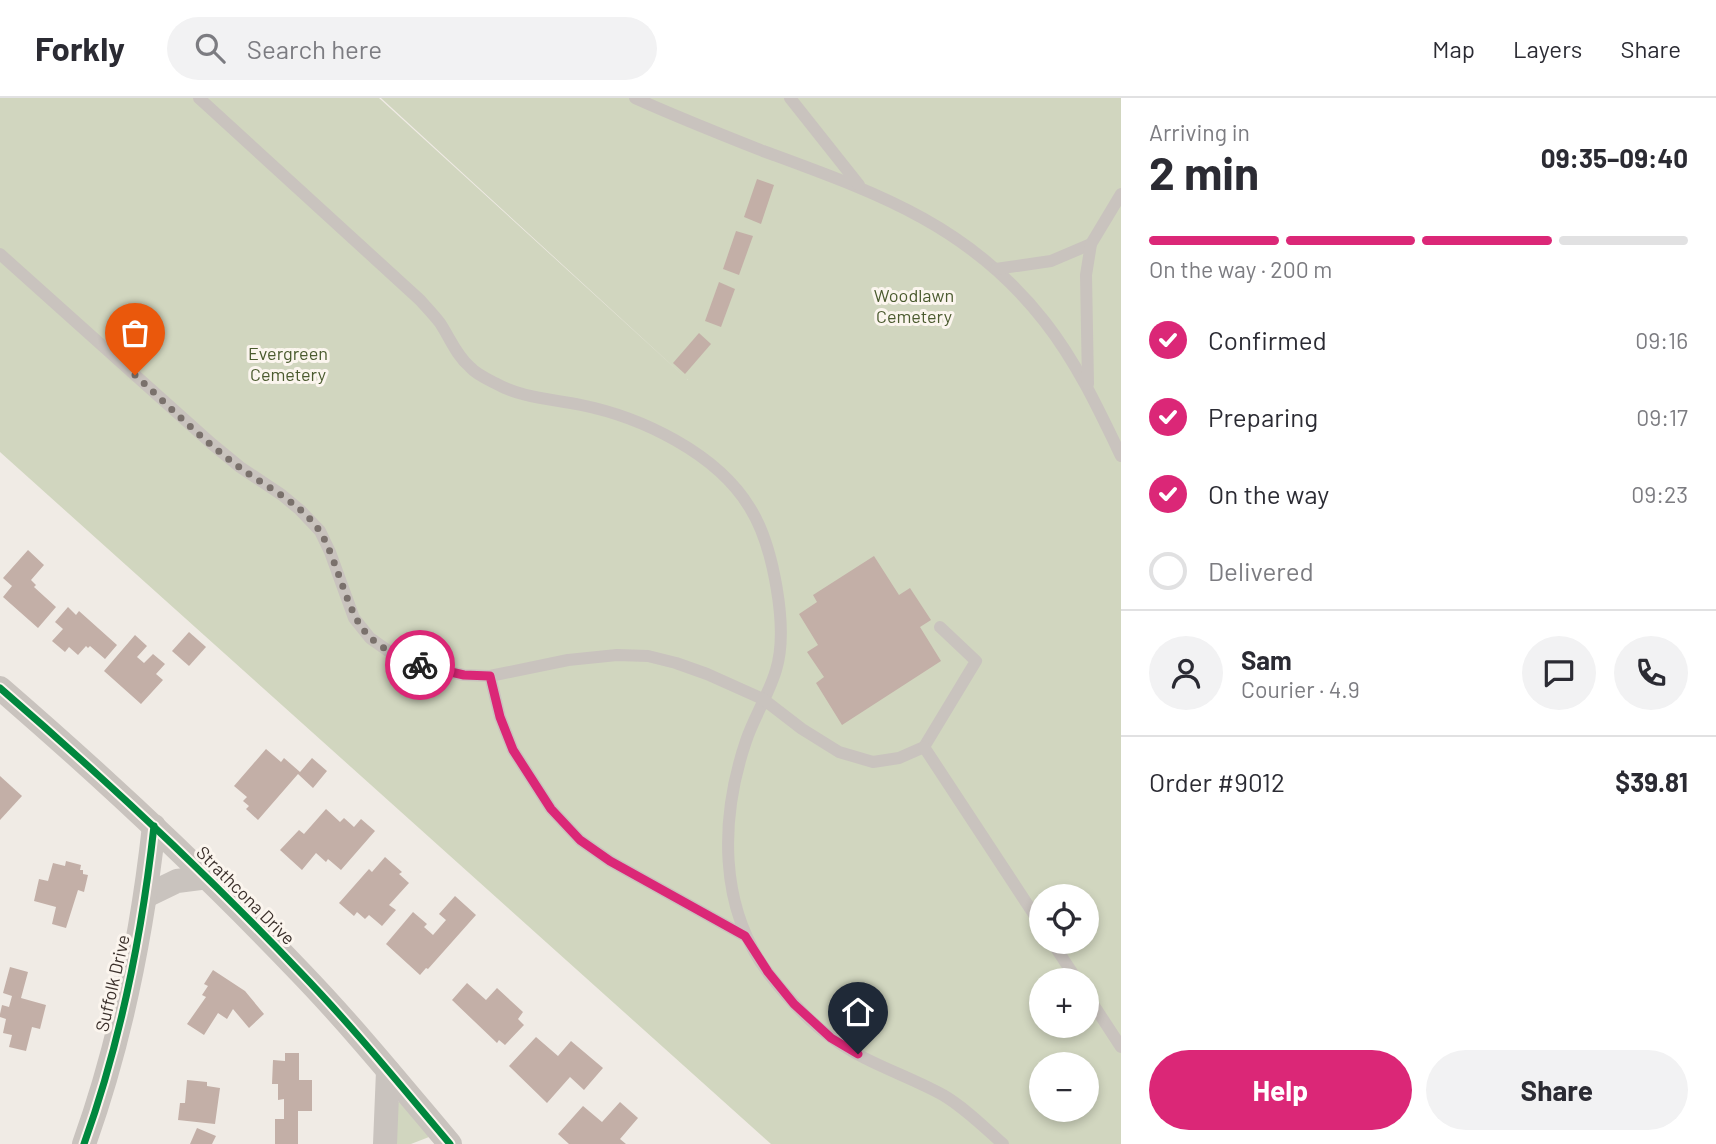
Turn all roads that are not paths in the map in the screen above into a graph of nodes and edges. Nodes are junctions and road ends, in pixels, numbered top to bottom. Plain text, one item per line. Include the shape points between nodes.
1 (199, 98) edge
2 (635, 98) edge
3 (790, 98) edge
4 (860, 186) junction
5 (1121, 194) edge
6 (1091, 244) junction
7 (0, 254) edge
8 (996, 269) junction
9 (1088, 388) junction
10 (1121, 456) edge
11 (940, 627) dead end
12 (490, 676) junction
13 (0, 688) edge
14 (763, 699) junction
15 (924, 747) junction
16 (154, 826) junction
17 (208, 877) junction
18 (146, 896) junction
19 (1029, 907) edge
20 (745, 936) junction
21 (1099, 1013) edge
22 (1121, 1047) edge
23 (388, 1071) junction
24 (84, 1144) edge
25 (385, 1144) edge
26 (450, 1144) edge
27 (1003, 1144) edge

1 - 14 lane via 420,300 471,369 523,394 605,410 645,424 680,444 733,486 763,535 779,608 777,669
2 - 4 lane
3 - 4 lane
4 - 8 lane via 931,221
5 - 6 lane
6 - 8 lane via 1051,261
6 - 9 lane via 1086,275
7 - 12 lane via 212,444 300,510 320,531 354,618 370,638 394,655 430,668
8 - 9 lane via 1045,321
9 - 10 lane
11 - 15 lane via 976,661
12 - 14 lane via 568,660 648,656 707,674
12 - 20 lane via 513,750 551,809 580,840
13 - 16 street, Strathcona Drive
14 - 15 lane via 839,752 873,762
14 - 20 lane via 734,777 728,816 727,853
15 - 19 lane
16 - 17 street, Strathcona Drive
16 - 18 street, Suffolk Drive
17 - 18 street via 177,881
17 - 23 street, Strathcona Drive
18 - 24 street, Suffolk Drive via 111,1058
20 - 27 lane via 794,1004 831,1038 943,1096
21 - 22 lane
23 - 25 street
23 - 26 street, Strathcona Drive

